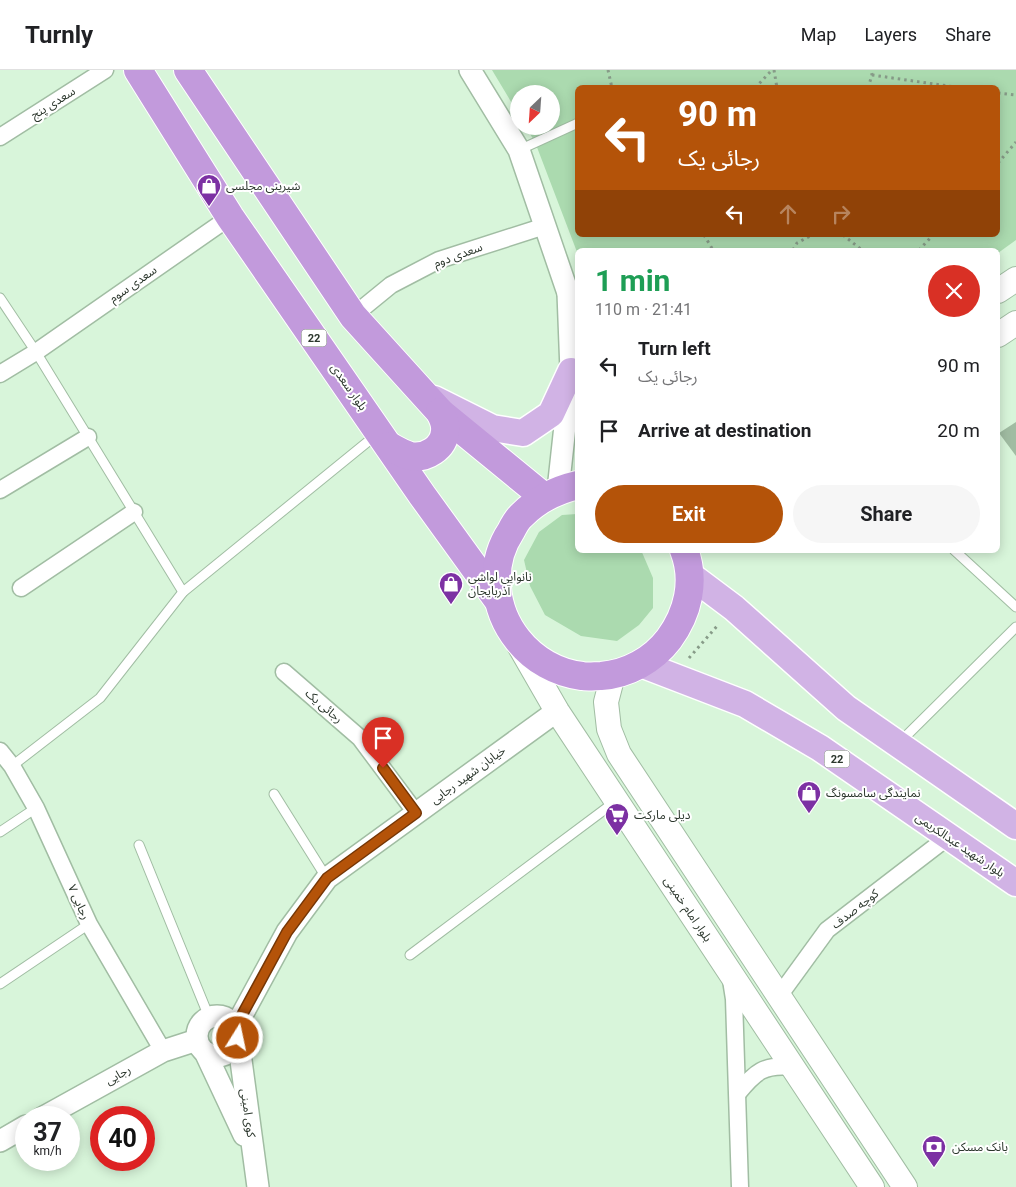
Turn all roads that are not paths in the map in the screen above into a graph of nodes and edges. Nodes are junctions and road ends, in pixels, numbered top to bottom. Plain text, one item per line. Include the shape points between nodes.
1 (105, 70) edge
2 (138, 70) edge
3 (188, 70) edge
4 (470, 70) edge
5 (575, 124) edge
6 (0, 137) edge
7 (519, 150) junction
8 (230, 216) junction
9 (545, 226) junction
10 (1016, 279) edge
11 (1000, 290) edge
12 (568, 293) junction
13 (0, 298) edge
14 (575, 312) edge
15 (353, 316) junction
16 (1016, 323) edge
17 (1000, 334) edge
18 (36, 352) junction
19 (571, 371) junction
20 (0, 374) edge
21 (421, 392) junction
22 (440, 412) junction
23 (88, 437) junction
24 (384, 439) junction
25 (0, 490) edge
26 (560, 491) edge
27 (134, 512) junction
28 (957, 553) edge
29 (690, 559) edge
30 (21, 588) dead end
31 (183, 592) junction
32 (498, 600) junction
33 (1016, 607) edge
34 (1016, 627) edge
35 (509, 629) junction
36 (641, 664) junction
37 (284, 672) dead end
38 (613, 675) junction
39 (557, 711) junction
40 (898, 744) junction
41 (0, 751) edge
42 (12, 766) junction
43 (274, 794) dead end
44 (616, 801) junction
45 (36, 808) junction
46 (416, 813) junction
47 (1016, 826) edge
48 (0, 832) edge
49 (948, 837) junction
50 (139, 845) dead end
51 (327, 878) junction
52 (1016, 883) edge
53 (88, 924) junction
54 (410, 955) dead end
55 (730, 972) junction
56 (0, 984) edge
57 (773, 988) junction
58 (745, 995) junction
59 (209, 1017) junction
60 (802, 1031) junction
61 (236, 1032) junction
62 (201, 1046) junction
63 (779, 1046) junction
64 (163, 1051) junction
65 (792, 1067) junction
66 (738, 1093) junction
67 (64, 1106) edge
68 (15, 1132) edge
69 (0, 1141) edge
70 (253, 1154) junction
71 (258, 1187) edge
72 (740, 1187) edge
73 (872, 1187) edge
74 (905, 1187) edge

1 - 6 street, سعدی پنج
2 - 8 highway, بلوار سعدی / 22
3 - 15 highway
4 - 7 street
5 - 7 lane
7 - 9 street
8 - 18 street, سعدی سوم
8 - 24 highway, بلوار سعدی / 22
9 - 12 street
9 - 15 street, سعدی دوم via 439,260 391,285
10 - 11 main road
12 - 14 street
12 - 19 street
13 - 18 lane
15 - 21 highway
16 - 17 main road
18 - 20 street, سعدی سوم
18 - 23 lane
19 - 21 main road via 551,414 523,433 492,428
19 - 26 street
21 - 22 highway
22 - 24 highway via 445,432 442,441 430,454 411,456
22 - 26 highway
23 - 25 street
23 - 27 lane
24 - 31 lane
24 - 32 highway, بلوار سعدی / 22
26 - 32 highway, 22 via 520,516 504,541 496,570
27 - 30 street
27 - 31 lane
28 - 33 lane
29 - 36 highway, 22 via 688,602 678,627 662,648
29 - 40 main road, 22 via 734,608 846,708
31 - 42 lane via 100,698
32 - 35 highway, 22
34 - 40 lane
35 - 38 highway, 22 via 528,652 553,669 583,676
35 - 39 main road, بلوار امام خمینی
36 - 38 highway, 22
36 - 49 main road, بلوار شهید عبدالکریمی / 22 via 745,704 820,748
37 - 46 street, رجائی یک via 360,738
38 - 57 main road via 606,702 609,729 618,754
39 - 44 main road, بلوار امام خمینی
39 - 46 street, خیابان شهید رجایی
40 - 47 main road, 22
41 - 42 street, رجایی ۷
42 - 45 street, رجایی ۷
43 - 51 lane
44 - 54 lane
44 - 55 main road, بلوار امام خمینی
45 - 48 lane
45 - 53 street, رجایی ۷
46 - 51 street, خیابان شهید رجایی
49 - 52 main road, بلوار شهید عبدالکریمی / 22
49 - 57 street, کوچه صدف via 827,930
50 - 59 lane
51 - 61 street, خیابان شهید رجایی via 287,932
53 - 56 lane
53 - 64 street, رجایی ۷
55 - 58 main road, بلوار امام خمینی
55 - 66 street
57 - 58 main road
57 - 60 main road
58 - 63 main road, بلوار امام خمینی
59 - 61 street via 224,1016 231,1020
59 - 62 street via 203,1020 197,1033
60 - 63 main road
60 - 74 main road
61 - 62 street via 231,1051 225,1054 218,1056
61 - 70 street, کوی امینی
62 - 64 street, رجایی
62 - 70 street
63 - 65 main road, بلوار امام خمینی
64 - 67 street, رجایی
65 - 66 street via 763,1069 752,1076
65 - 73 main road, بلوار امام خمینی
66 - 72 street
68 - 69 street
70 - 71 street, کوی امینی

